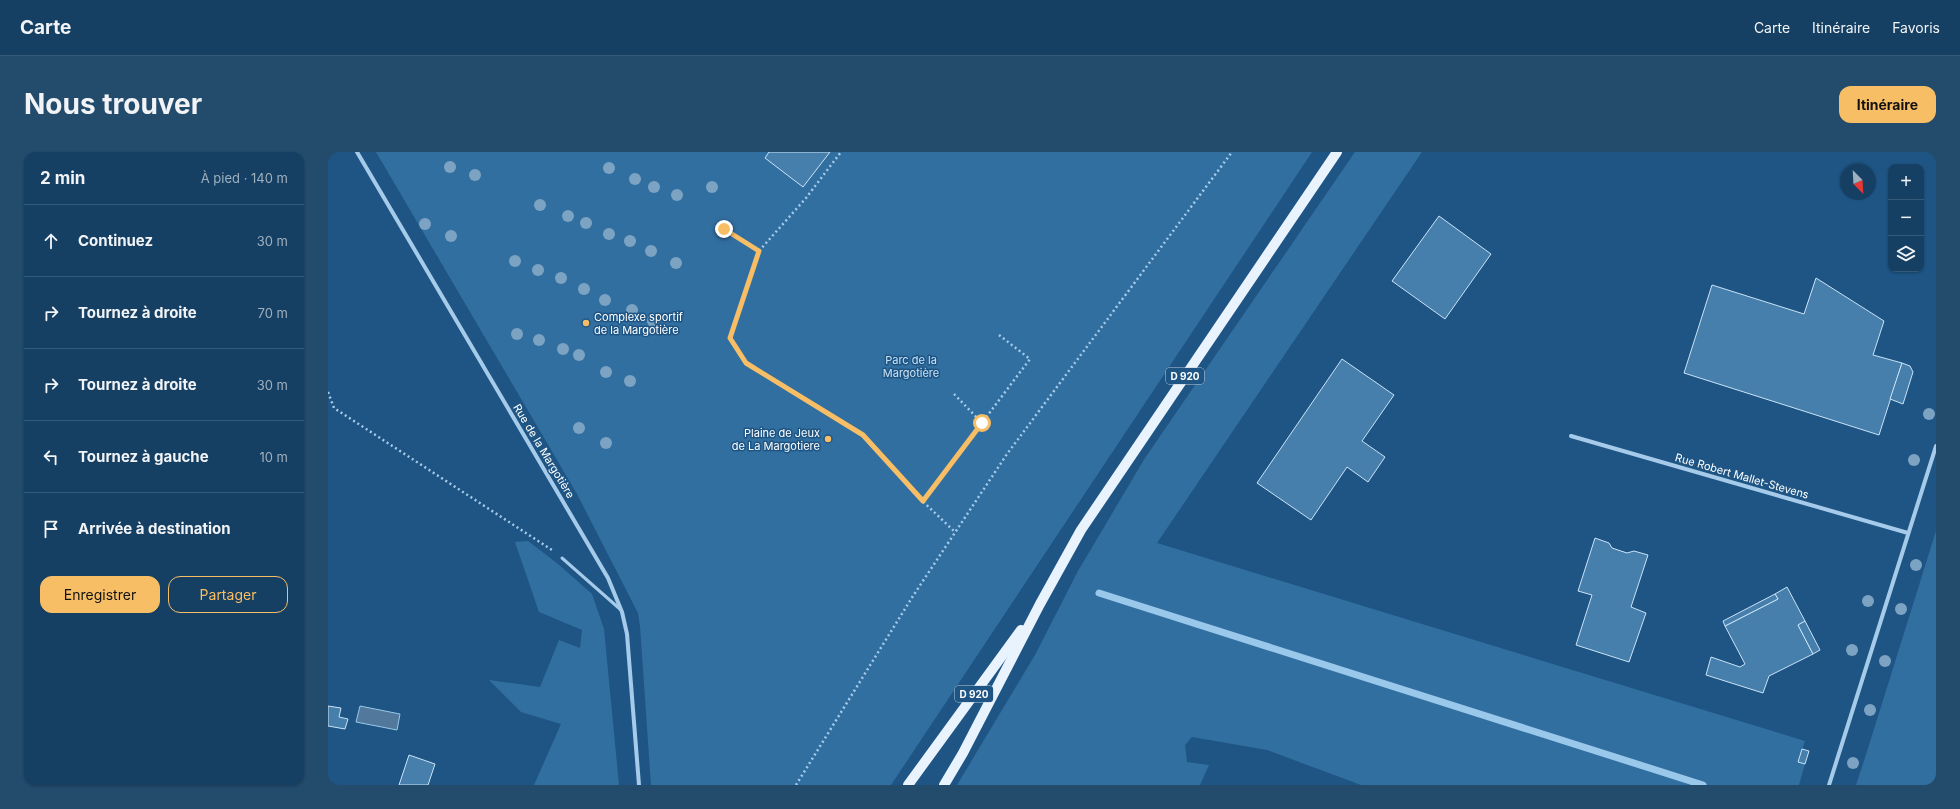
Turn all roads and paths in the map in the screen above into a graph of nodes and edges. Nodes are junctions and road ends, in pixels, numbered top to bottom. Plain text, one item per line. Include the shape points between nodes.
1 (357, 152) edge
2 (841, 152) edge
3 (1232, 152) edge
4 (1337, 152) edge
5 (724, 229) dead end
6 (759, 251) junction
7 (999, 335) dead end
8 (328, 392) edge
9 (954, 394) dead end
10 (982, 423) junction
11 (1571, 436) dead end
12 (1936, 446) edge
13 (923, 501) junction
14 (955, 532) junction
15 (1908, 533) junction
16 (562, 558) joint
17 (1040, 604) junction
18 (622, 612) junction
19 (639, 785) edge
20 (796, 785) edge
21 (908, 785) edge
22 (944, 785) edge
23 (1829, 785) edge

1 - 18 street, Rue de la Margotière via 608,578
2 - 6 path via 806,198
3 - 14 path via 1007,454
4 - 17 main road, D 920 via 1081,530
5 - 6 path
6 - 13 path via 730,338 746,363 863,435
7 - 10 path via 1030,359
8 - 16 path via 334,408 533,536
9 - 10 path
10 - 13 path
11 - 15 street, Rue Robert Mallet-Stevens
12 - 15 street
13 - 14 path
14 - 20 path
15 - 23 street
16 - 18 lane
17 - 21 main road, D 920
17 - 22 main road, D 920
18 - 19 street, Rue de la Margotière via 627,634

